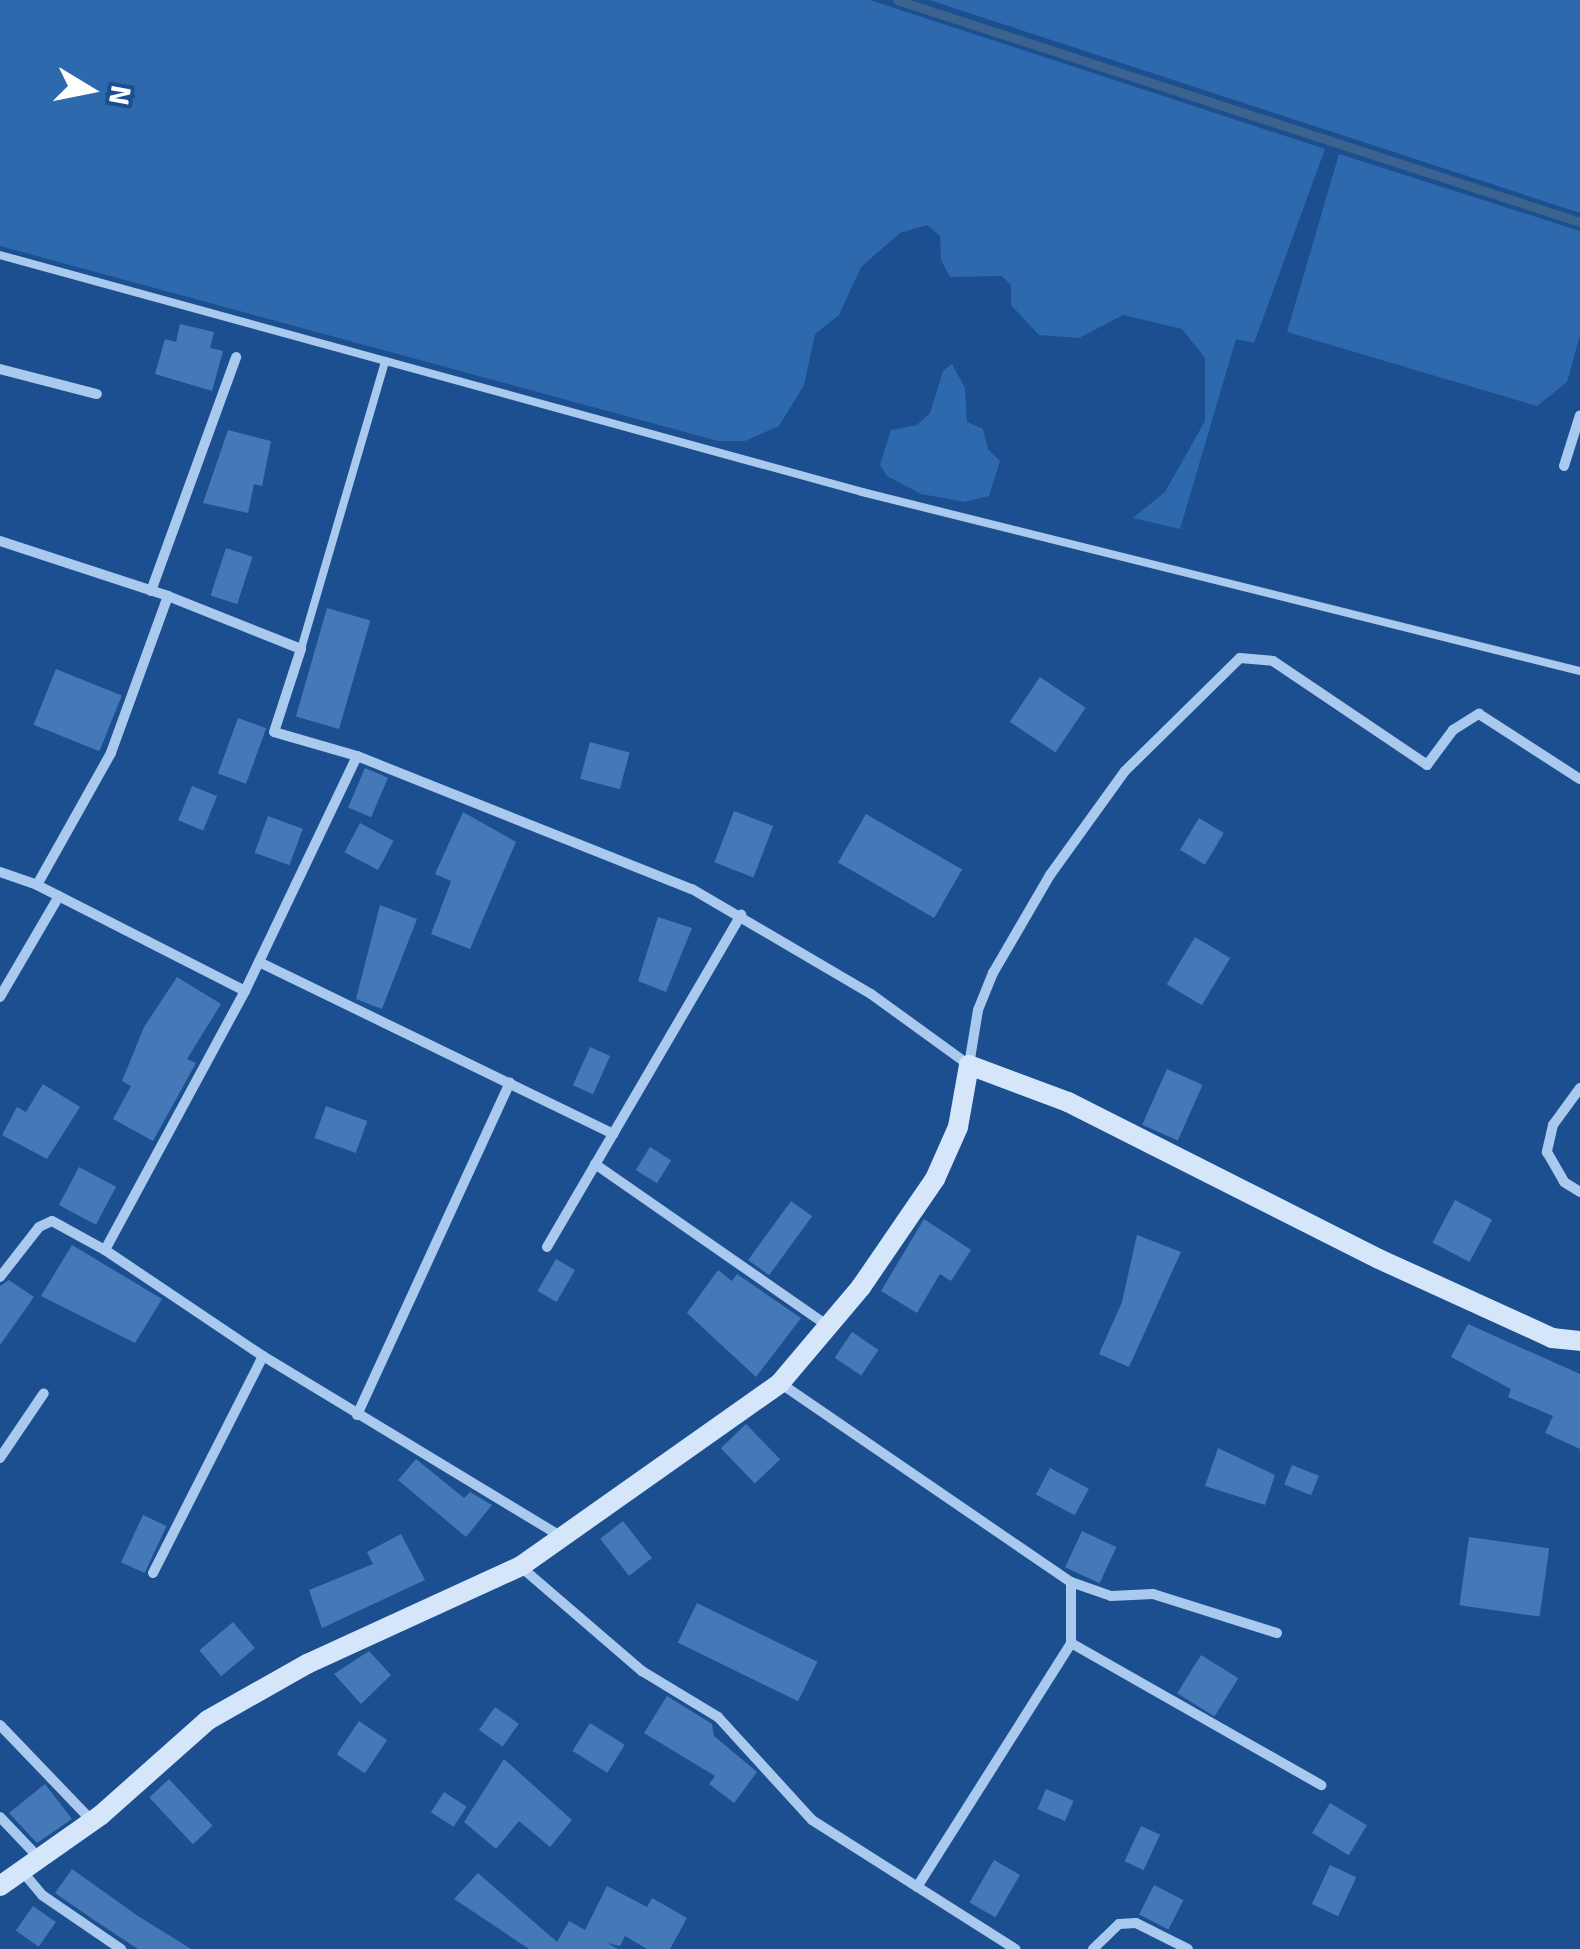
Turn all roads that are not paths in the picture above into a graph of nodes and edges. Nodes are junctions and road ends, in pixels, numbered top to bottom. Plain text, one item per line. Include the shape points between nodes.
1 (0, 255) edge
2 (236, 357) dead end
3 (385, 360) junction
4 (0, 369) edge
5 (97, 394) dead end
6 (1580, 415) edge
7 (1564, 466) dead end
8 (0, 541) edge
9 (151, 590) junction
10 (168, 596) junction
11 (301, 648) junction
12 (1580, 671) edge
13 (357, 756) junction
14 (1580, 778) edge
15 (0, 872) edge
16 (37, 884) junction
17 (59, 896) junction
18 (740, 915) junction
19 (258, 962) junction
20 (244, 990) junction
21 (0, 997) edge
22 (969, 1066) junction
23 (510, 1083) junction
24 (1580, 1088) edge
25 (613, 1134) junction
26 (595, 1164) junction
27 (1580, 1192) edge
28 (547, 1247) dead end
29 (105, 1250) junction
30 (0, 1277) edge
31 (828, 1326) junction
32 (1580, 1341) edge
33 (263, 1356) junction
34 (780, 1384) junction
35 (44, 1393) dead end
36 (358, 1415) junction
37 (0, 1458) edge
38 (564, 1539) junction
39 (521, 1566) junction
40 (153, 1573) dead end
41 (1071, 1582) junction
42 (1277, 1633) dead end
43 (1071, 1643) junction
44 (0, 1725) edge
45 (1321, 1785) dead end
46 (0, 1817) edge
47 (92, 1821) junction
48 (30, 1864) junction
49 (0, 1886) edge
50 (917, 1887) junction
51 (121, 1949) edge
52 (1015, 1949) edge
53 (1093, 1949) edge
54 (1188, 1949) edge

1 - 3 lane
2 - 9 street
3 - 11 lane
3 - 12 lane via 862,492
4 - 5 street
6 - 7 street
8 - 9 street
9 - 10 street
10 - 11 street
10 - 16 street via 111,754
11 - 13 street via 274,732
13 - 18 street via 692,889
13 - 19 street
14 - 22 street via 1480,714 1453,730 1426,765 1272,662 1240,658 1125,772 1050,875 993,972 978,1010
15 - 16 street
16 - 17 street
17 - 20 street
17 - 21 street
18 - 22 street via 871,994
18 - 25 street
19 - 20 street
19 - 23 street
20 - 29 street
22 - 31 street via 958,1127 935,1179
22 - 32 street via 1068,1102 1517,1322
23 - 25 street
23 - 36 street
24 - 27 street via 1553,1125 1547,1152 1564,1182
25 - 26 street
26 - 28 street
26 - 31 street
29 - 30 street via 52,1221 38,1227
29 - 33 street
31 - 34 street
33 - 36 street
33 - 40 street
34 - 38 street
34 - 41 street
35 - 37 street
36 - 38 street
38 - 39 street
39 - 47 street via 307,1664 208,1720
39 - 50 street via 642,1671 718,1716 812,1820
41 - 42 street via 1111,1596 1153,1594
41 - 43 street
43 - 45 street
43 - 50 street
44 - 47 street
46 - 48 street
47 - 48 street
48 - 49 street
48 - 51 street via 42,1894
50 - 52 street
53 - 54 street via 1119,1924 1136,1923

